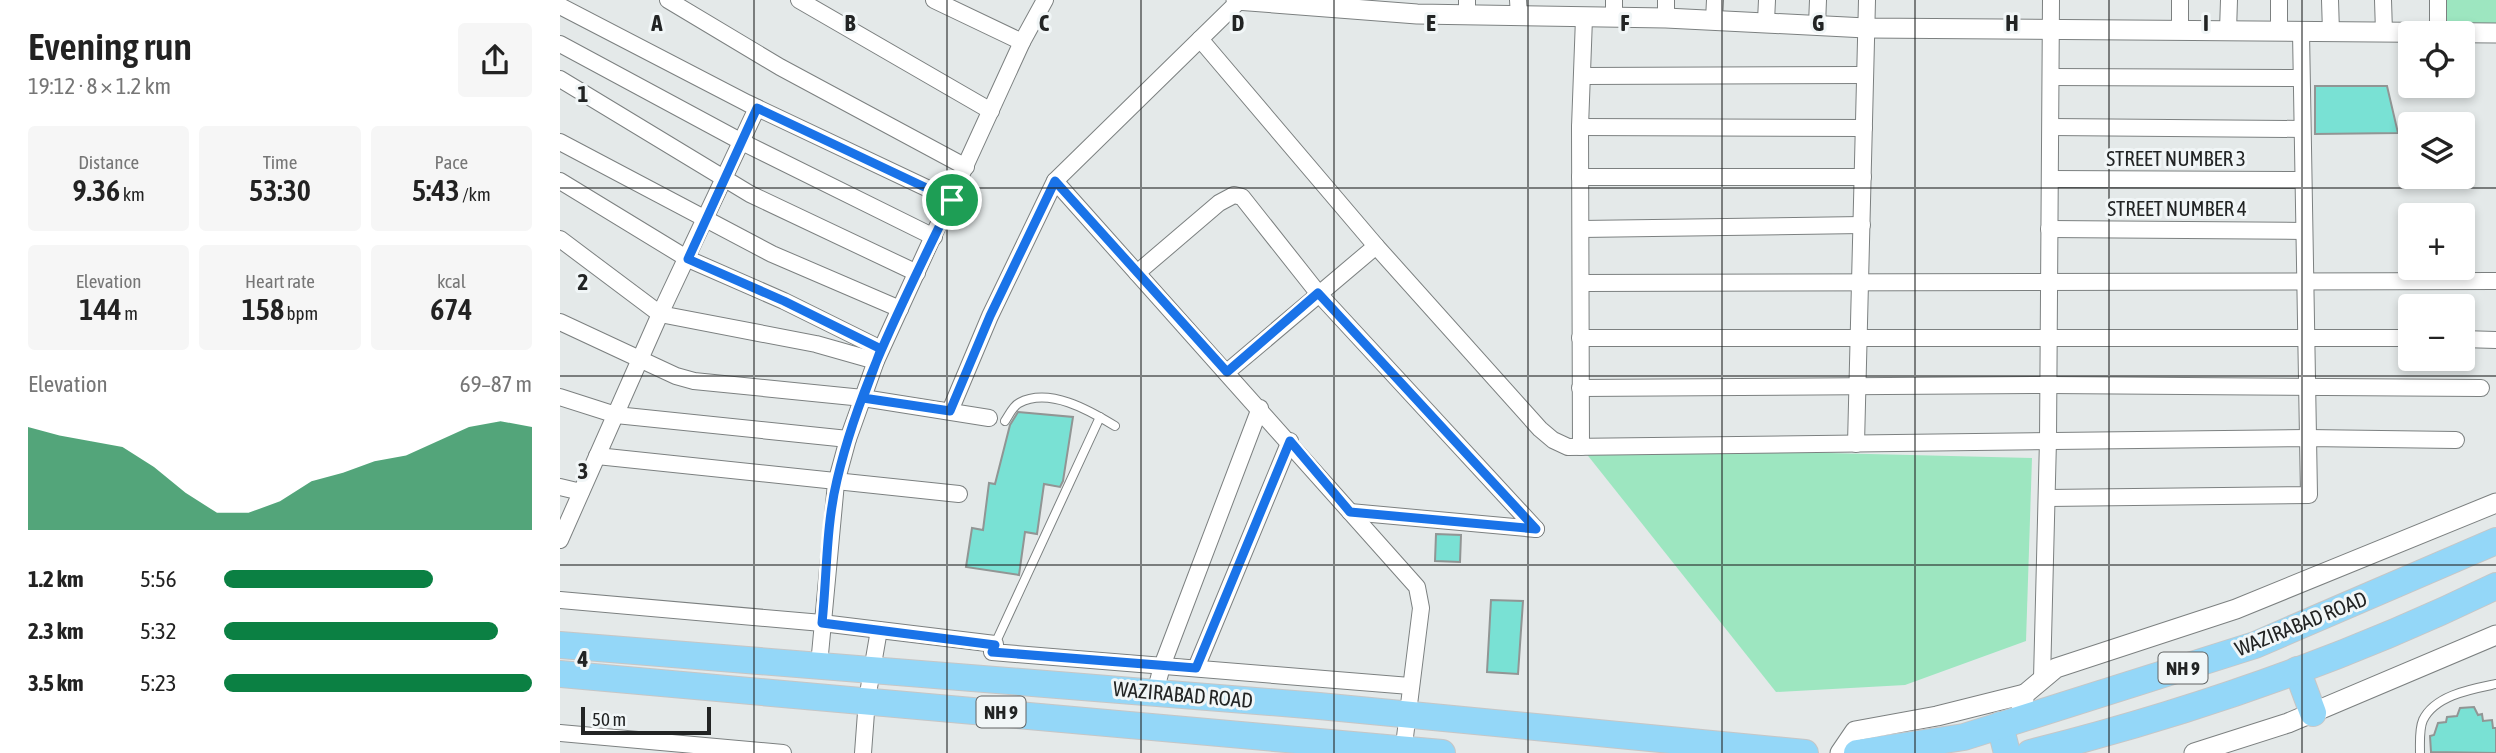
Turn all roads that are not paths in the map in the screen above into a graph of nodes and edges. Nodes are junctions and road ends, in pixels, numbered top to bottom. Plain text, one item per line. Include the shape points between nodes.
1 (668, 0) edge
2 (799, 0) edge
3 (934, 0) edge
4 (1045, 0) edge
5 (1239, 0) edge
6 (1767, 0) edge
7 (1818, 0) edge
8 (1867, 0) edge
9 (2051, 0) edge
10 (2180, 0) edge
11 (2229, 0) edge
12 (2279, 0) edge
13 (2330, 0) edge
14 (2383, 0) edge
15 (2438, 0) edge
16 (560, 6) edge
17 (1417, 7) edge
18 (1467, 8) edge
19 (1519, 8) edge
20 (1614, 9) edge
21 (1666, 9) edge
22 (1715, 10) edge
23 (1572, 12) edge
24 (1766, 21) junction
25 (2438, 21) edge
26 (1817, 24) junction
27 (1866, 28) junction
28 (2051, 29) junction
29 (2180, 30) junction
30 (2228, 31) junction
31 (2279, 32) junction
32 (2301, 32) junction
33 (2331, 32) junction
34 (2384, 32) junction
35 (2398, 32) edge
36 (2475, 33) edge
37 (2496, 33) edge
38 (1200, 39) junction
39 (1022, 42) junction
40 (560, 44) edge
41 (1865, 75) junction
42 (1583, 76) junction
43 (2051, 77) junction
44 (2301, 78) junction
45 (560, 79) edge
46 (757, 108) junction
47 (991, 111) junction
48 (1580, 127) junction
49 (2051, 127) junction
50 (1864, 128) junction
51 (2302, 129) junction
52 (560, 142) edge
53 (742, 142) junction
54 (966, 167) junction
55 (1580, 177) junction
56 (1863, 177) junction
57 (2050, 179) junction
58 (724, 180) junction
59 (2302, 180) junction
60 (560, 181) edge
61 (1055, 181) junction
62 (952, 200) junction
63 (706, 219) junction
64 (1862, 225) junction
65 (1581, 229) junction
66 (2049, 229) junction
67 (2304, 231) junction
68 (934, 237) junction
69 (560, 239) edge
70 (1376, 246) junction
71 (688, 259) junction
72 (917, 273) junction
73 (1138, 273) junction
74 (2048, 279) junction
75 (1860, 281) junction
76 (2496, 281) edge
77 (2305, 282) junction
78 (1581, 283) junction
79 (1318, 293) junction
80 (900, 309) junction
81 (660, 314) junction
82 (560, 322) edge
83 (1859, 336) junction
84 (2047, 336) junction
85 (2306, 337) junction
86 (1580, 338) junction
87 (2398, 338) edge
88 (2475, 339) edge
89 (2496, 340) edge
90 (878, 355) junction
91 (642, 359) junction
92 (1227, 372) junction
93 (2048, 386) junction
94 (1580, 388) junction
95 (1857, 388) junction
96 (2306, 388) junction
97 (2481, 388) dead end
98 (560, 397) edge
99 (863, 398) junction
100 (1260, 408) junction
101 (950, 411) junction
102 (616, 415) junction
103 (1100, 416) junction
104 (997, 419) joint
105 (1115, 426) dead end
106 (2307, 438) junction
107 (848, 439) junction
108 (2048, 440) junction
109 (2456, 440) dead end
110 (1290, 441) junction
111 (1856, 444) junction
112 (1581, 447) junction
113 (597, 456) junction
114 (836, 483) junction
115 (560, 487) edge
116 (581, 492) junction
117 (959, 494) dead end
118 (2047, 498) junction
119 (2496, 503) edge
120 (1350, 512) junction
121 (560, 540) edge
122 (2496, 541) edge
123 (2496, 586) edge
124 (560, 600) edge
125 (822, 623) junction
126 (879, 630) junction
127 (2496, 635) edge
128 (560, 645) edge
129 (995, 645) junction
130 (819, 665) junction
131 (1162, 666) junction
132 (1196, 668) junction
133 (873, 669) junction
134 (2297, 670) junction
135 (560, 674) edge
136 (2042, 679) junction
137 (2496, 684) edge
138 (1410, 686) junction
139 (1155, 693) junction
140 (2025, 694) junction
141 (867, 699) junction
142 (2313, 713) junction
143 (1408, 715) junction
144 (2010, 723) junction
145 (560, 733) edge
146 (621, 746) edge
147 (1403, 752) edge
148 (783, 753) edge
149 (863, 753) edge
150 (1442, 753) edge
151 (1798, 753) edge
152 (1840, 753) edge
153 (1857, 753) edge
154 (2007, 753) edge
155 (2031, 753) edge
156 (2194, 753) edge
157 (2420, 753) edge

1 - 54 street via 780,67
2 - 47 street
3 - 39 street
4 - 39 street
5 - 17 street
5 - 38 street
6 - 24 street
7 - 26 street
8 - 27 street
9 - 28 street
10 - 29 street
11 - 30 street
12 - 31 street
13 - 33 street
14 - 34 street
15 - 25 street
16 - 46 street
17 - 18 street
18 - 19 street
19 - 23 street
20 - 21 street
20 - 23 street
21 - 22 street
22 - 24 street
23 - 42 street
24 - 26 street
26 - 27 street
27 - 28 street
27 - 41 street
28 - 29 street
28 - 43 street
29 - 30 street
30 - 31 street
31 - 32 street
32 - 33 street
32 - 44 street
33 - 34 street
34 - 35 street
36 - 37 street
38 - 61 street
38 - 70 street
39 - 47 street
40 - 53 street
41 - 42 street
41 - 50 street
42 - 48 street
43 - 44 street
43 - 49 street
44 - 51 street
45 - 58 street
46 - 53 street
46 - 62 street
47 - 54 street
48 - 50 street
48 - 55 street
49 - 51 street
49 - 57 street
50 - 56 street
51 - 59 street
52 - 63 street
53 - 58 street
53 - 68 street
54 - 62 street
55 - 56 street
55 - 65 street
56 - 64 street
57 - 59 street, STREET NUMBER 3
57 - 66 street
58 - 63 street
58 - 72 street
59 - 67 street
60 - 71 street
61 - 73 street
61 - 101 street
62 - 68 street
63 - 71 street
63 - 80 street via 772,254
64 - 65 street
64 - 75 street
65 - 78 street
66 - 67 street, STREET NUMBER 4
66 - 74 street
67 - 77 street
68 - 72 street
69 - 81 street
70 - 79 street
70 - 112 street via 1540,429 1552,440
71 - 81 street
71 - 90 street via 784,301
72 - 80 street
73 - 79 street via 1234,195 1242,197
73 - 92 street
74 - 75 street
74 - 77 street
74 - 84 street
75 - 78 street
75 - 83 street
76 - 77 street
77 - 85 street
78 - 86 street
79 - 92 street
79 - 120 street via 1536,529
80 - 90 street
81 - 90 street
81 - 91 street
82 - 91 street
83 - 84 street
83 - 86 street
83 - 95 street
84 - 85 street
84 - 93 street
85 - 87 street
85 - 96 street
86 - 94 street
88 - 89 street
90 - 99 street
91 - 99 street via 694,382
91 - 102 street
92 - 100 street
93 - 95 street
93 - 96 street
93 - 108 street
94 - 95 street
94 - 112 street
95 - 111 street
96 - 97 street
96 - 106 street
98 - 102 street
99 - 101 street
99 - 107 street
100 - 110 street
100 - 131 street
101 - 104 street
102 - 107 street
102 - 113 street
103 - 104 lane via 1057,399 1034,398
103 - 105 lane
103 - 129 lane
106 - 108 street
106 - 109 street
106 - 118 street via 2309,495
107 - 114 street
108 - 111 street
108 - 118 street
110 - 120 street
110 - 132 street
111 - 112 street
113 - 114 street
113 - 116 street
114 - 117 street
114 - 125 street
115 - 116 street
116 - 121 street
118 - 136 street
119 - 136 street via 2235,609 2067,664
120 - 138 street via 1417,587 1421,608
122 - 144 highway, WAZIRABAD ROAD / NH 9 via 2255,645
123 - 134 highway, WAZIRABAD ROAD / NH 9
124 - 125 street
125 - 126 street
125 - 130 street
126 - 129 street
126 - 133 street
127 - 142 street
128 - 130 highway, WAZIRABAD ROAD / NH 9
129 - 131 street via 992,652
130 - 133 highway, WAZIRABAD ROAD / NH 9
131 - 132 street
131 - 139 street
132 - 138 street
133 - 139 highway, WAZIRABAD ROAD / NH 9
133 - 141 street
134 - 142 highway
134 - 155 highway, WAZIRABAD ROAD / NH 9 via 2116,731
135 - 141 highway, WAZIRABAD ROAD / NH 9
136 - 140 street
137 - 157 lane via 2455,695 2431,709 2423,720
138 - 143 street
139 - 143 highway, WAZIRABAD ROAD / NH 9
140 - 144 street
140 - 152 street via 1855,731
141 - 147 highway, WAZIRABAD ROAD / NH 9
141 - 149 street
142 - 156 street
143 - 147 street
143 - 151 highway, WAZIRABAD ROAD / NH 9
144 - 153 highway, WAZIRABAD ROAD / NH 9 via 1964,737
144 - 154 highway
145 - 146 street
146 - 148 street
147 - 150 highway, WAZIRABAD ROAD / NH 9

